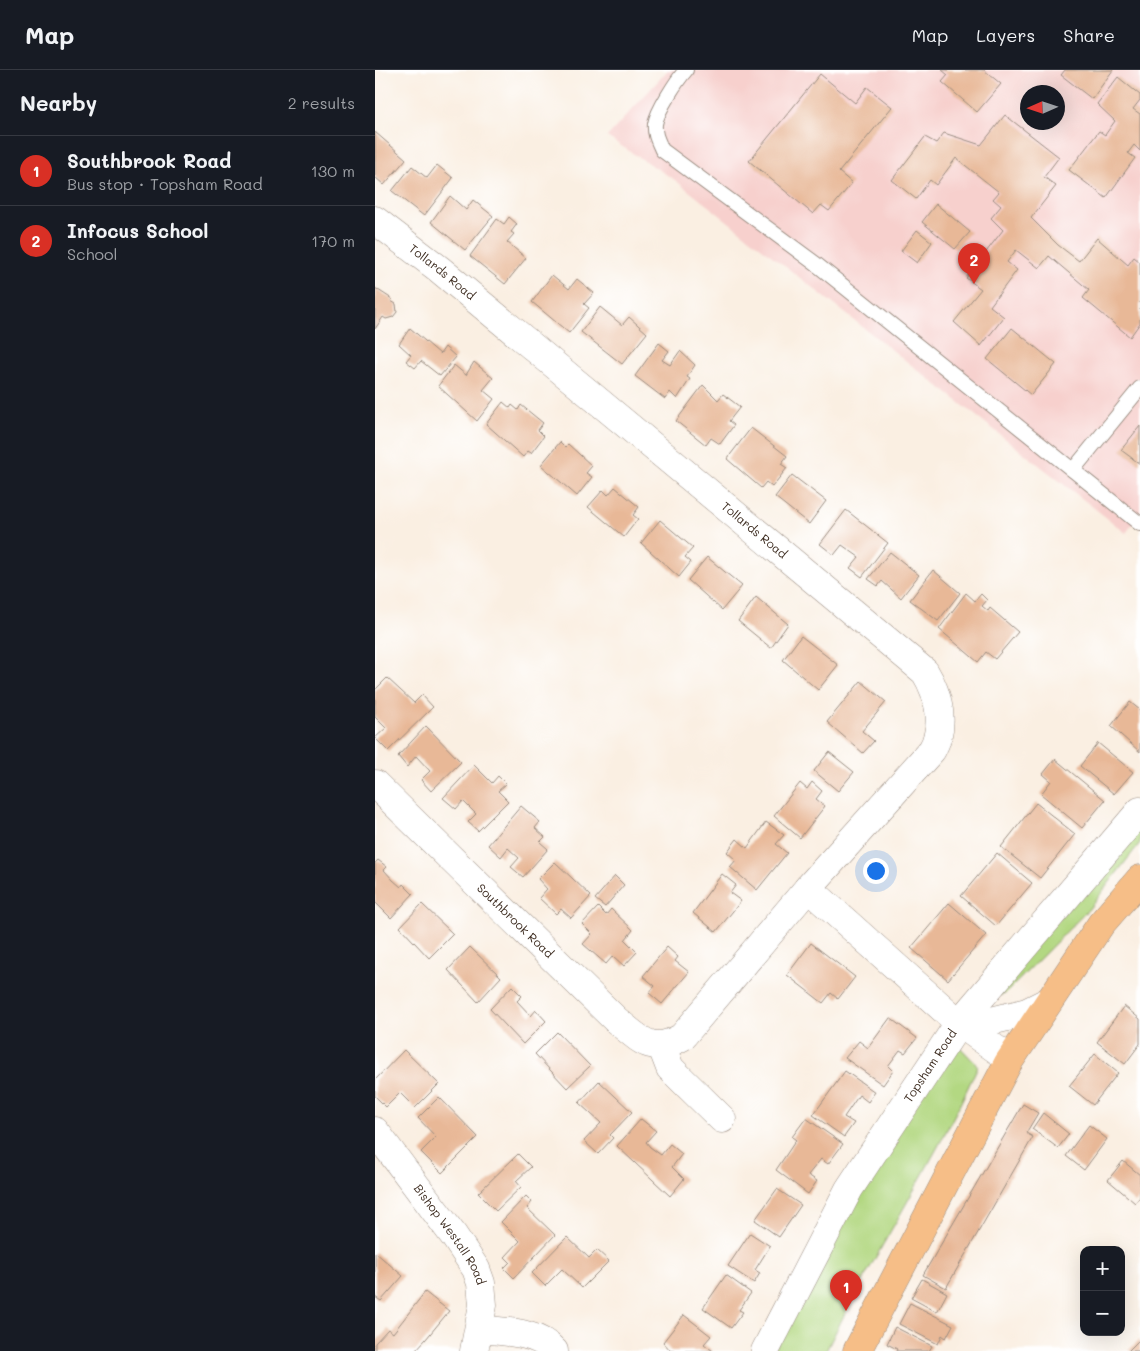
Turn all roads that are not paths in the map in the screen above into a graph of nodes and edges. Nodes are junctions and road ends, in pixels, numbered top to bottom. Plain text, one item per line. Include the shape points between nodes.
1 (686, 70) edge
2 (375, 220) edge
3 (1140, 388) edge
4 (1073, 470) junction
5 (1140, 524) edge
6 (375, 784) edge
7 (1140, 812) edge
8 (1140, 879) edge
9 (808, 888) junction
10 (1049, 1001) junction
11 (963, 1025) junction
12 (662, 1046) junction
13 (1010, 1059) junction
14 (722, 1119) dead end
15 (375, 1131) edge
16 (477, 1340) edge
17 (554, 1351) edge
18 (765, 1351) edge
19 (857, 1351) edge

1 - 4 lane via 655,122 656,137 662,150 816,264
2 - 9 street, Tollards Road via 439,269 925,672 935,687 939,738 932,750
3 - 4 lane
4 - 5 lane
6 - 12 street, Southbrook Road via 616,1020 642,1041 651,1046
7 - 11 street, Topsham Road
8 - 10 main road via 1101,924
9 - 11 street
9 - 12 street via 682,1037
10 - 11 street via 1027,1012
10 - 13 main road
11 - 13 street
11 - 18 street, Topsham Road via 849,1189
12 - 14 street via 669,1068
13 - 19 main road
15 - 16 street, Bishop Westall Road via 476,1269 483,1305
16 - 17 street via 524,1334 547,1343

